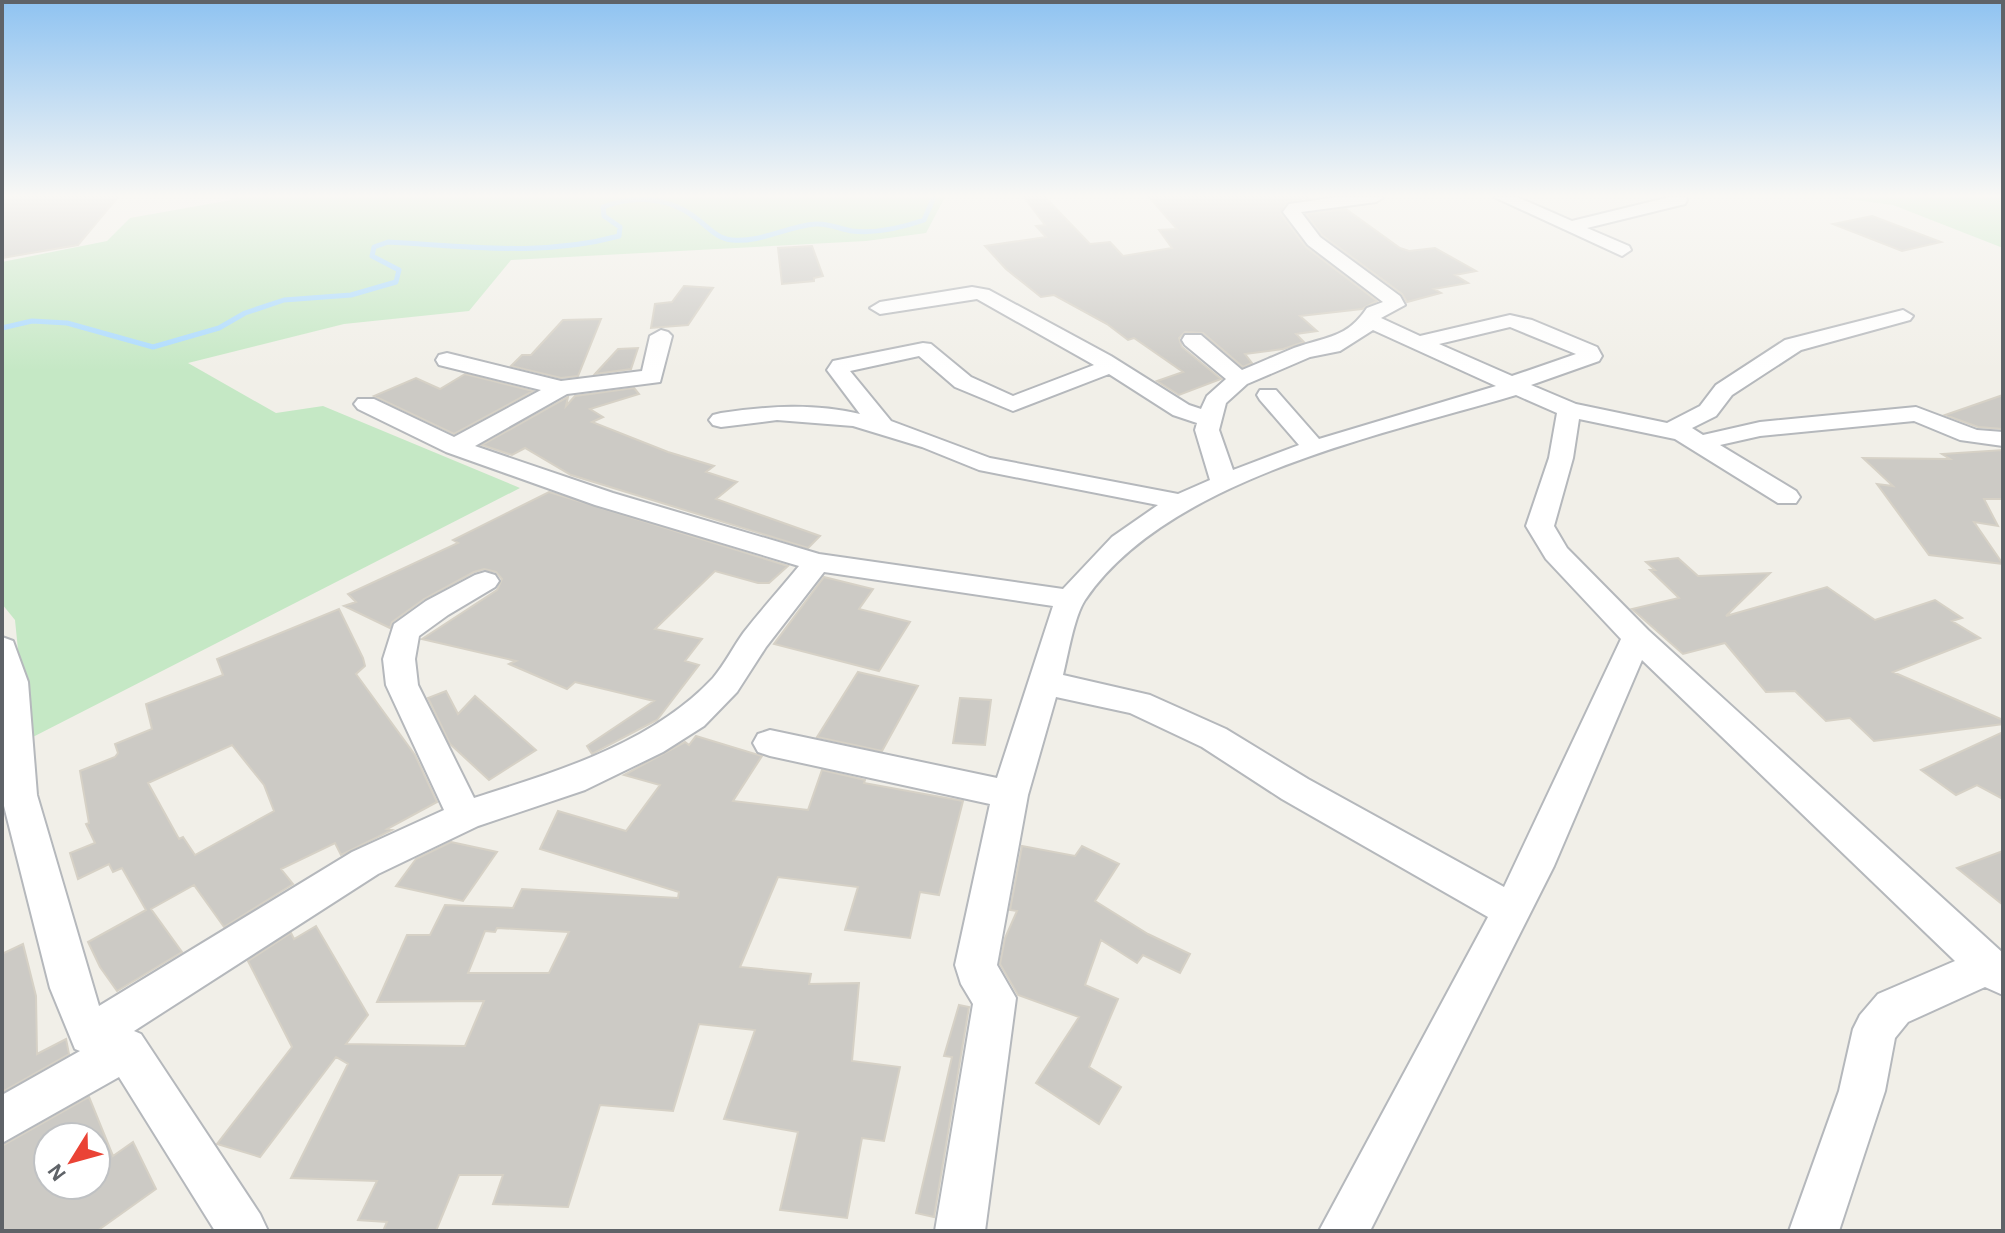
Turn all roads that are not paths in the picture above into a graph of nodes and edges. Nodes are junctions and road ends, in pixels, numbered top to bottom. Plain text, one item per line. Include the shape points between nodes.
1 (1332, 255) edge
2 (1903, 316) dead end
3 (1367, 320) junction
4 (661, 336) dead end
5 (1193, 340) dead end
6 (1415, 343) junction
7 (923, 349) junction
8 (447, 360) dead end
9 (1108, 367) junction
10 (1239, 379) junction
11 (1511, 387) junction
12 (561, 388) junction
13 (1268, 395) dead end
14 (366, 404) dead end
15 (1569, 410) junction
16 (1209, 419) junction
17 (721, 420) dead end
18 (882, 426) junction
19 (1671, 430) junction
20 (2003, 439) edge
21 (1699, 443) junction
22 (455, 447) junction
23 (1314, 448) junction
24 (1224, 482) junction
25 (1787, 497) dead end
26 (1181, 502) junction
27 (817, 562) junction
28 (485, 581) dead end
29 (1070, 599) junction
30 (1637, 637) junction
31 (2, 648) edge
32 (1045, 683) junction
33 (770, 743) dead end
34 (1010, 795) junction
35 (465, 816) junction
36 (1511, 911) junction
37 (1996, 971) edge
38 (108, 1042) junction
39 (2, 1120) edge
40 (243, 1231) edge
41 (960, 1231) edge
42 (1344, 1231) edge
43 (1814, 1231) edge

1 - 3 street via 1393,300 1395,305
2 - 19 street via 1793,345 1724,390 1708,411
3 - 6 street
3 - 10 street via 1366,326 1332,346
4 - 12 street via 652,377
5 - 10 street
6 - 11 street
6 - 11 street via 1517,321 1591,356
7 - 9 street via 963,382 1013,404
7 - 9 street via 873,309 978,293
7 - 18 street via 849,363 838,370
8 - 12 street
9 - 16 street via 1181,410
10 - 16 street via 1215,401
11 - 15 street
11 - 23 street
12 - 22 street
13 - 23 street
14 - 22 street
15 - 19 street
15 - 30 street via 1540,526 1556,553
16 - 24 street via 1207,430
17 - 18 street via 791,413 850,416
18 - 26 street via 1019,473
19 - 21 street
20 - 21 street via 1973,440 1916,414 1760,429
21 - 25 street
22 - 27 street via 604,499
23 - 24 street
24 - 26 street
26 - 29 street via 1122,543
27 - 29 street
27 - 35 street via 726,684 692,717 573,780
28 - 35 street via 405,631 399,659 402,685
29 - 32 street
30 - 36 street
30 - 37 street
31 - 38 street via 12,682 19,795 71,988
32 - 34 street
32 - 36 street via 1138,703 1214,738
33 - 34 street
34 - 41 street via 976,965 982,984 995,998
35 - 38 street via 365,863
36 - 42 street
37 - 43 street via 1893,1008 1875,1029 1862,1091
38 - 39 street
38 - 40 street

